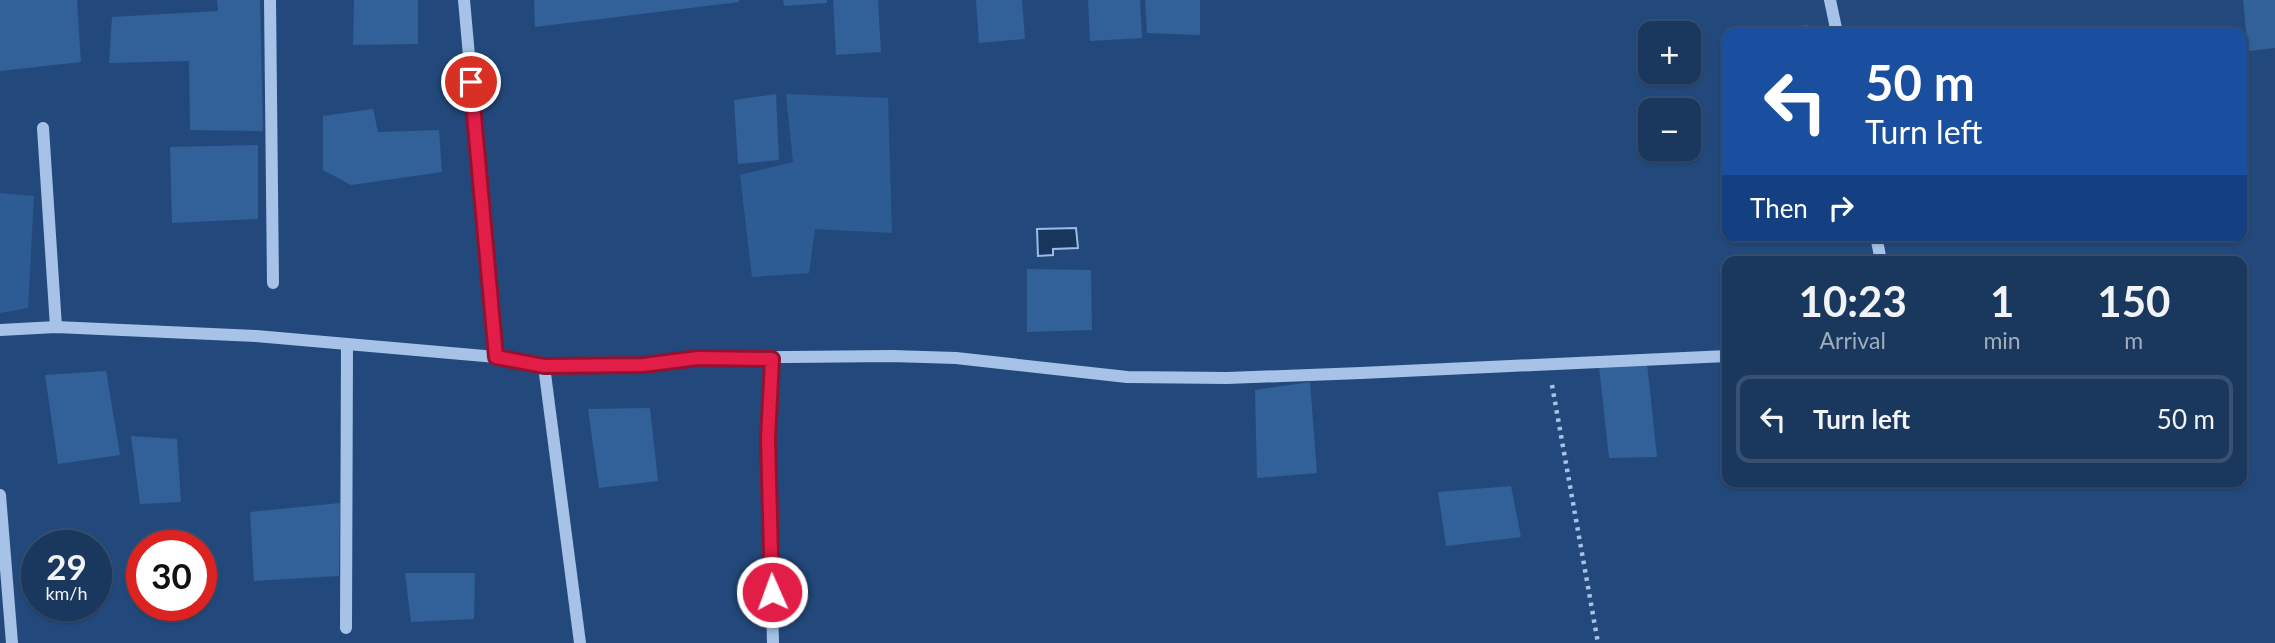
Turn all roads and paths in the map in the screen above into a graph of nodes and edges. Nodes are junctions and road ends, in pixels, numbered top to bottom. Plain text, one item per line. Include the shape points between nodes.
1 (270, 0) edge
2 (464, 0) edge
3 (1830, 0) edge
4 (1836, 28) edge
5 (43, 128) dead end
6 (273, 283) dead end
7 (56, 327) junction
8 (0, 330) edge
9 (347, 346) junction
10 (1722, 356) edge
11 (496, 357) junction
12 (772, 359) junction
13 (1548, 363) junction
14 (544, 366) junction
15 (0, 495) edge
16 (346, 628) dead end
17 (12, 643) edge
18 (580, 643) edge
19 (773, 643) edge
20 (1598, 643) edge

1 - 6 street
2 - 11 street
3 - 4 street
5 - 7 street
7 - 8 street
7 - 9 street via 256,336
9 - 11 street
9 - 16 street
10 - 13 street
11 - 14 street
12 - 13 street via 956,358 1127,377
12 - 14 street
12 - 19 street via 768,439
13 - 20 path
14 - 18 street
15 - 17 street

